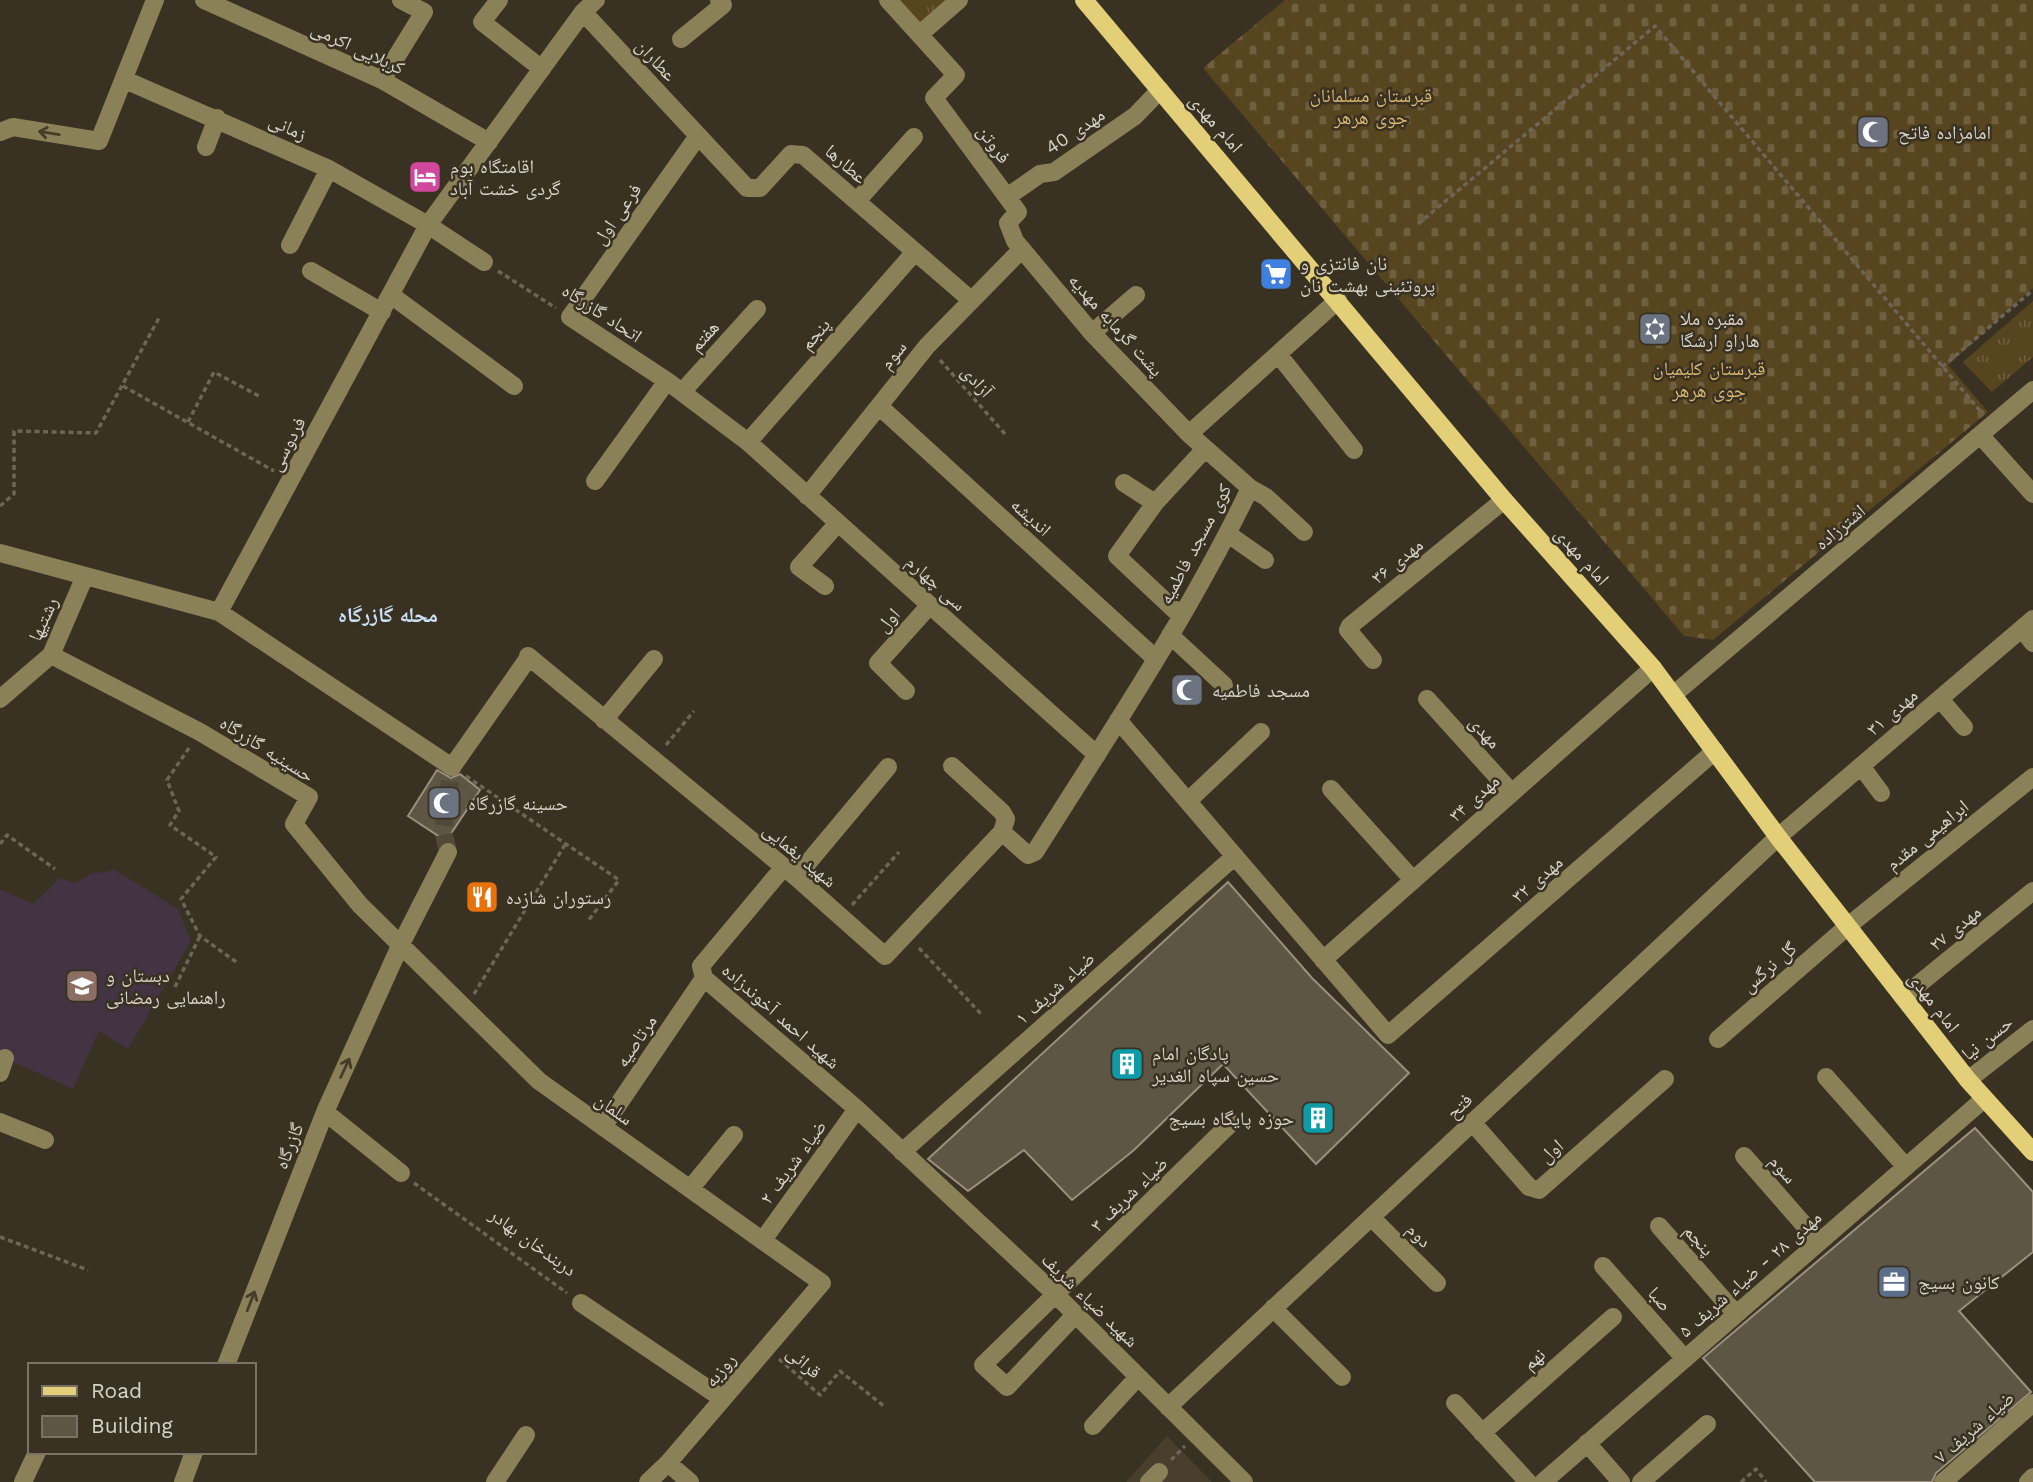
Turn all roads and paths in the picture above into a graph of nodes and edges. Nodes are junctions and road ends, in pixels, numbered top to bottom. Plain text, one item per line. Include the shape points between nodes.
1 (155, 0) edge
2 (204, 0) edge
3 (401, 0) edge
4 (499, 0) edge
5 (719, 0) edge
6 (888, 0) edge
7 (959, 0) edge
8 (1084, 0) edge
9 (590, 6) edge
10 (919, 34) junction
11 (681, 39) dead end
12 (542, 69) junction
13 (125, 79) junction
14 (382, 80) junction
15 (1160, 90) junction
16 (217, 118) junction
17 (0, 132) edge
18 (698, 136) junction
19 (914, 137) dead end
20 (489, 142) junction
21 (206, 147) dead end
22 (329, 169) junction
23 (1007, 197) junction
24 (857, 201) junction
25 (1418, 224) dead end
26 (428, 225) junction
27 (290, 245) dead end
28 (1018, 245) junction
29 (914, 253) junction
30 (484, 262) joint
31 (311, 271) dead end
32 (2033, 290) edge
33 (391, 295) junction
34 (1136, 295) dead end
35 (971, 300) junction
36 (1338, 300) junction
37 (757, 309) dead end
38 (382, 312) junction
39 (570, 317) junction
40 (159, 318) dead end
41 (1092, 333) junction
42 (927, 346) junction
43 (1278, 354) junction
44 (1942, 366) junction
45 (667, 380) junction
46 (123, 386) junction
47 (514, 386) dead end
48 (2033, 390) edge
49 (682, 392) junction
50 (259, 396) dead end
51 (879, 406) junction
52 (188, 422) junction
53 (1987, 431) junction
54 (1005, 434) dead end
55 (1189, 434) junction
56 (748, 442) junction
57 (1204, 450) junction
58 (1354, 450) dead end
59 (291, 480) junction
60 (595, 481) dead end
61 (1124, 483) dead end
62 (1250, 488) junction
63 (2033, 494) edge
64 (807, 496) junction
65 (1504, 500) junction
66 (1155, 503) junction
67 (0, 506) edge
68 (838, 523) junction
69 (1304, 531) dead end
70 (1228, 534) junction
71 (0, 554) edge
72 (1265, 560) dead end
73 (85, 576) junction
74 (825, 586) dead end
75 (930, 605) junction
76 (219, 612) junction
77 (1181, 616) junction
78 (2029, 630) edge
79 (1170, 635) junction
80 (51, 655) junction
81 (654, 659) dead end
82 (1156, 659) junction
83 (1373, 660) dead end
84 (1653, 668) junction
85 (1224, 685) dead end
86 (906, 691) dead end
87 (1673, 695) junction
88 (0, 699) edge
89 (1427, 699) dead end
90 (1940, 699) junction
91 (694, 711) dead end
92 (604, 720) junction
93 (1118, 720) junction
94 (1964, 727) dead end
95 (200, 732) junction
96 (1261, 732) dead end
97 (1715, 751) junction
98 (1097, 755) junction
99 (653, 760) junction
100 (952, 766) dead end
101 (1861, 766) junction
102 (452, 767) junction
103 (888, 767) dead end
104 (2033, 777) edge
105 (1331, 789) dead end
106 (1511, 793) junction
107 (1881, 793) dead end
108 (1188, 801) junction
109 (1002, 832) junction
110 (1778, 836) junction
111 (566, 843) junction
112 (0, 844) edge
113 (448, 852) tunnel mouth
114 (899, 852) dead end
115 (1235, 856) junction
116 (55, 869) dead end
117 (789, 872) junction
118 (1413, 880) junction
119 (2033, 891) edge
120 (842, 917) junction
121 (588, 921) dead end
122 (1848, 926) junction
123 (906, 934) junction
124 (200, 936) junction
125 (400, 947) junction
126 (1323, 960) junction
127 (239, 964) dead end
128 (704, 978) junction
129 (175, 987) dead end
130 (1903, 997) junction
131 (465, 1009) junction
132 (982, 1015) dead end
133 (2033, 1029) edge
134 (1718, 1039) dead end
135 (1826, 1077) dead end
136 (1665, 1079) dead end
137 (1968, 1080) junction
138 (1984, 1098) junction
139 (857, 1108) junction
140 (325, 1112) junction
141 (0, 1122) edge
142 (1472, 1122) junction
143 (1231, 1123) dead end
144 (603, 1127) junction
145 (734, 1135) dead end
146 (45, 1140) dead end
147 (2032, 1150) edge
148 (902, 1152) junction
149 (1744, 1156) dead end
150 (1906, 1167) junction
151 (401, 1173) joint
152 (690, 1189) junction
153 (1371, 1217) junction
154 (1659, 1226) dead end
155 (0, 1237) edge
156 (763, 1240) junction
157 (1819, 1242) junction
158 (1603, 1266) dead end
159 (88, 1270) dead end
160 (822, 1283) joint
161 (1437, 1283) dead end
162 (1055, 1294) junction
163 (582, 1303) joint
164 (1273, 1308) junction
165 (1736, 1314) junction
166 (1075, 1315) junction
167 (1613, 1317) dead end
168 (766, 1348) junction
169 (1685, 1359) junction
170 (227, 1363) edge
171 (1138, 1377) junction
172 (1342, 1377) dead end
173 (723, 1399) junction
174 (1455, 1403) dead end
175 (2033, 1403) edge
176 (1168, 1406) junction
177 (885, 1407) dead end
178 (1707, 1424) dead end
179 (1093, 1426) dead end
180 (1482, 1433) junction
181 (526, 1435) dead end
182 (1197, 1435) junction
183 (1587, 1443) junction
184 (36, 1454) edge
185 (193, 1454) edge
186 (668, 1463) junction
187 (1154, 1477) edge
188 (2033, 1477) edge
189 (23, 1482) edge
190 (183, 1482) edge
191 (495, 1482) edge
192 (648, 1482) edge
193 (691, 1482) edge
194 (1244, 1482) edge
195 (1528, 1482) edge
196 (1543, 1482) edge
197 (1621, 1482) edge
198 (1641, 1482) edge
199 (1741, 1482) edge
200 (1766, 1482) edge
201 (1943, 1482) edge
202 (2028, 1482) edge

1 - 13 street
2 - 14 street, کربلایی اکرمی
3 - 14 street via 424,12
4 - 12 street via 482,22
5 - 11 street via 723,5
6 - 10 street
7 - 10 street
8 - 15 main road, امام مهدی
9 - 12 street, فردوسی
9 - 18 street, عطاران
10 - 23 street, فروتن via 956,75 934,97
12 - 20 street, فردوسی
13 - 16 street, زمانی
13 -> 17 street via 99,141 13,127
14 - 20 street, کربلایی اکرمی
15 - 23 street, مهدی 40 via 1135,116 1054,172 1040,174
15 - 36 main road, امام مهدی
16 - 21 street
16 - 22 street, زمانی
18 - 24 street, عطارها via 747,188 760,188 796,153
18 - 39 street, فرعی اول
19 - 24 street
20 - 26 street, فردوسی
22 - 26 street, زمانی
22 - 27 street
23 - 28 street via 1018,212 1008,223
24 - 29 street, عطارها
25 - 44 path via 1655,26
26 - 30 street
26 - 33 street, فردوسی
28 - 35 street, سوم
28 - 41 street, پشت گرمابه مهدیه
29 - 35 street, عطارها
29 - 56 street, پنجم
30 - 39 path, اتحاد گازرگاه
31 - 38 street
32 - 44 path
33 - 38 street, فردوسی
33 - 47 street
34 - 41 street
35 - 42 street, سوم
36 - 43 street
36 - 65 main road, امام مهدی
37 - 49 street, هفتم
38 - 59 street, فردوسی
39 - 45 street, اتحاد گازرگاه
40 - 46 path
41 - 55 street, پشت گرمابه مهدیه
42 - 51 street, سوم
42 - 54 path, آزادی
43 - 55 street
43 - 58 street
44 - 53 path
45 - 49 street, اتحاد گازرگاه
45 - 60 street
46 - 52 path
46 - 67 path via 96,433 14,431 14,494
48 - 53 street, اشترزاده
49 - 56 street, اتحاد گازرگاه
50 - 52 path via 214,372
51 - 64 street, سوم
51 - 82 street, اندیشه
52 - 59 path
53 - 63 street
53 - 87 street, اشترزاده
55 - 57 street, کوی مسجد فاطمیه
56 - 64 street, سی چهارم
57 - 62 street, کوی مسجد فاطمیه
57 - 66 street
59 - 76 street, فردوسی
61 - 66 street
62 - 69 street
62 - 70 street, کوی مسجد فاطمیه
64 - 68 street, سی چهارم
65 - 83 street, مهدی ۳۶ via 1350,626 1348,631
65 - 84 main road, امام مهدی
66 - 77 street via 1117,559
68 - 74 street via 799,567
68 - 75 street, سی چهارم
70 - 72 street
70 - 77 street, کوی مسجد فاطمیه
71 - 73 street
73 - 76 street
73 - 80 street, رشتیها
75 - 86 street, اول via 878,663
75 - 98 street, سی چهارم
76 - 102 street
77 - 79 street, کوی مسجد فاطمیه
78 - 90 street, مهدی ۳۱
79 - 82 street, کوی مسجد فاطمیه
79 - 85 street
80 - 88 street, رشتیها
80 - 95 street, حسینیه گازرگاه
81 - 92 street
82 - 93 street, کوی مسجد فاطمیه
84 - 87 main road, امام مهدی
84 - 106 street, مهدی ۳۴
87 - 97 main road, امام مهدی
89 - 106 street, مهدی
90 - 94 street
90 - 101 street, مهدی ۳۱
91 - 99 path
92 - 99 street, شهید یغمایی
92 - 102 street, شهید یغمایی via 528,657
93 - 98 street, کوی مسجد فاطمیه
93 - 108 street
95 - 124 path via 167,780 179,811 170,825 216,857 181,899
95 - 125 street, حسینیه گازرگاه via 309,797 294,824
96 - 108 street
97 - 110 main road, امام مهدی
97 - 126 street, مهدی ۳۲ via 1392,1034 1385,1033
98 - 109 street, کوی مسجد فاطمیه via 1035,852 1028,855
99 - 117 street, شهید یغمایی
100 - 109 street via 1002,812 1006,818
101 - 107 street
101 - 110 street, مهدی ۳۱
102 - 111 path
103 - 117 street
104 - 122 street, ابراهیمی مقدم
105 - 118 street
106 - 118 street, مهدی ۳۴
108 - 115 street
109 - 123 street, شهید یغمایی
110 - 122 main road, امام مهدی
110 - 142 street, فتح
111 - 121 path via 618,880
111 - 131 path
112 - 116 path via 7,835
113 - 125 street
114 - 120 path
115 - 126 street
115 - 148 street, ضیاء شریف ۱
117 - 120 street, شهید یغمایی
117 - 128 street, شهید احمد آخوندزاده via 701,966
118 - 126 street, مهدی ۳۴
119 - 130 street, مهدی ۲۷
120 - 123 street, شهید یغمایی via 885,956
122 - 130 main road, امام مهدی
122 - 134 street, گل نرگس
123 - 132 path
124 - 127 path
124 - 129 path
125 - 131 street, سلمان
140 -> 125 street, گازرگاه
128 - 139 street, شهید احمد آخوندزاده
128 - 144 street, مرتاصیه
130 - 137 main road, امام مهدی
131 - 144 street, سلمان via 539,1081
133 - 137 street, حسن نیا
135 - 150 street
136 - 142 street, اول via 1539,1190 1529,1187
137 - 138 main road, امام مهدی
138 - 147 main road, امام مهدی
138 - 150 street, مهدی ۲۸ - ضیاء شریف ۵
139 - 148 street, شهید احمد آخوندزاده
139 - 156 street, ضیاء شریف ۲
140 - 151 street
170 -> 140 street, گازرگاه
141 - 146 street
142 - 153 street, فتح
143 - 162 street, ضیاء شریف ۳
144 - 152 street, سلمان
145 - 152 street
148 - 162 street, شهید ضیاء شریف
149 - 157 street, سوم
150 - 157 street, مهدی ۲۸ - ضیاء شریف ۵
151 - 163 path, دربندخان بهادر
152 - 156 street, سلمان
153 - 161 street, دوم
153 - 164 street, فتح
154 - 165 street, پنجم
155 - 159 path
156 - 160 street, سلمان
157 - 165 street, مهدی ۲۸ - ضیاء شریف ۵
158 - 169 street, صبا
160 - 168 street, روزبه
162 - 166 street, شهید ضیاء شریف
162 - 166 street, ضیاء شریف ۳ via 983,1366 1007,1387
163 - 173 street, دربندخان بهادر
164 - 172 street
164 - 176 street, فتح
165 - 169 street, مهدی ۲۸ - ضیاء شریف ۵
166 - 171 street, شهید ضیاء شریف
167 - 180 street, نهم
168 - 173 street, روزبه
168 - 177 path, قرائی via 820,1395 840,1371
169 - 183 street, مهدی ۲۸ - ضیاء شریف ۵
171 - 176 street, شهید ضیاء شریف
171 - 179 street
173 - 186 street, روزبه
174 - 180 street
175 - 201 street, ضیاء شریف ۷
176 - 182 street, شهید ضیاء شریف
178 - 198 street
180 - 195 street
181 - 191 street
182 - 187 path
182 - 194 street, شهید ضیاء شریف
183 - 196 street, مهدی ۲۸ - ضیاء شریف ۵
183 - 197 street
184 - 189 street
185 - 190 street
186 - 192 street, روزبه
186 - 193 street
188 - 202 street
199 - 200 path via 1756,1469

